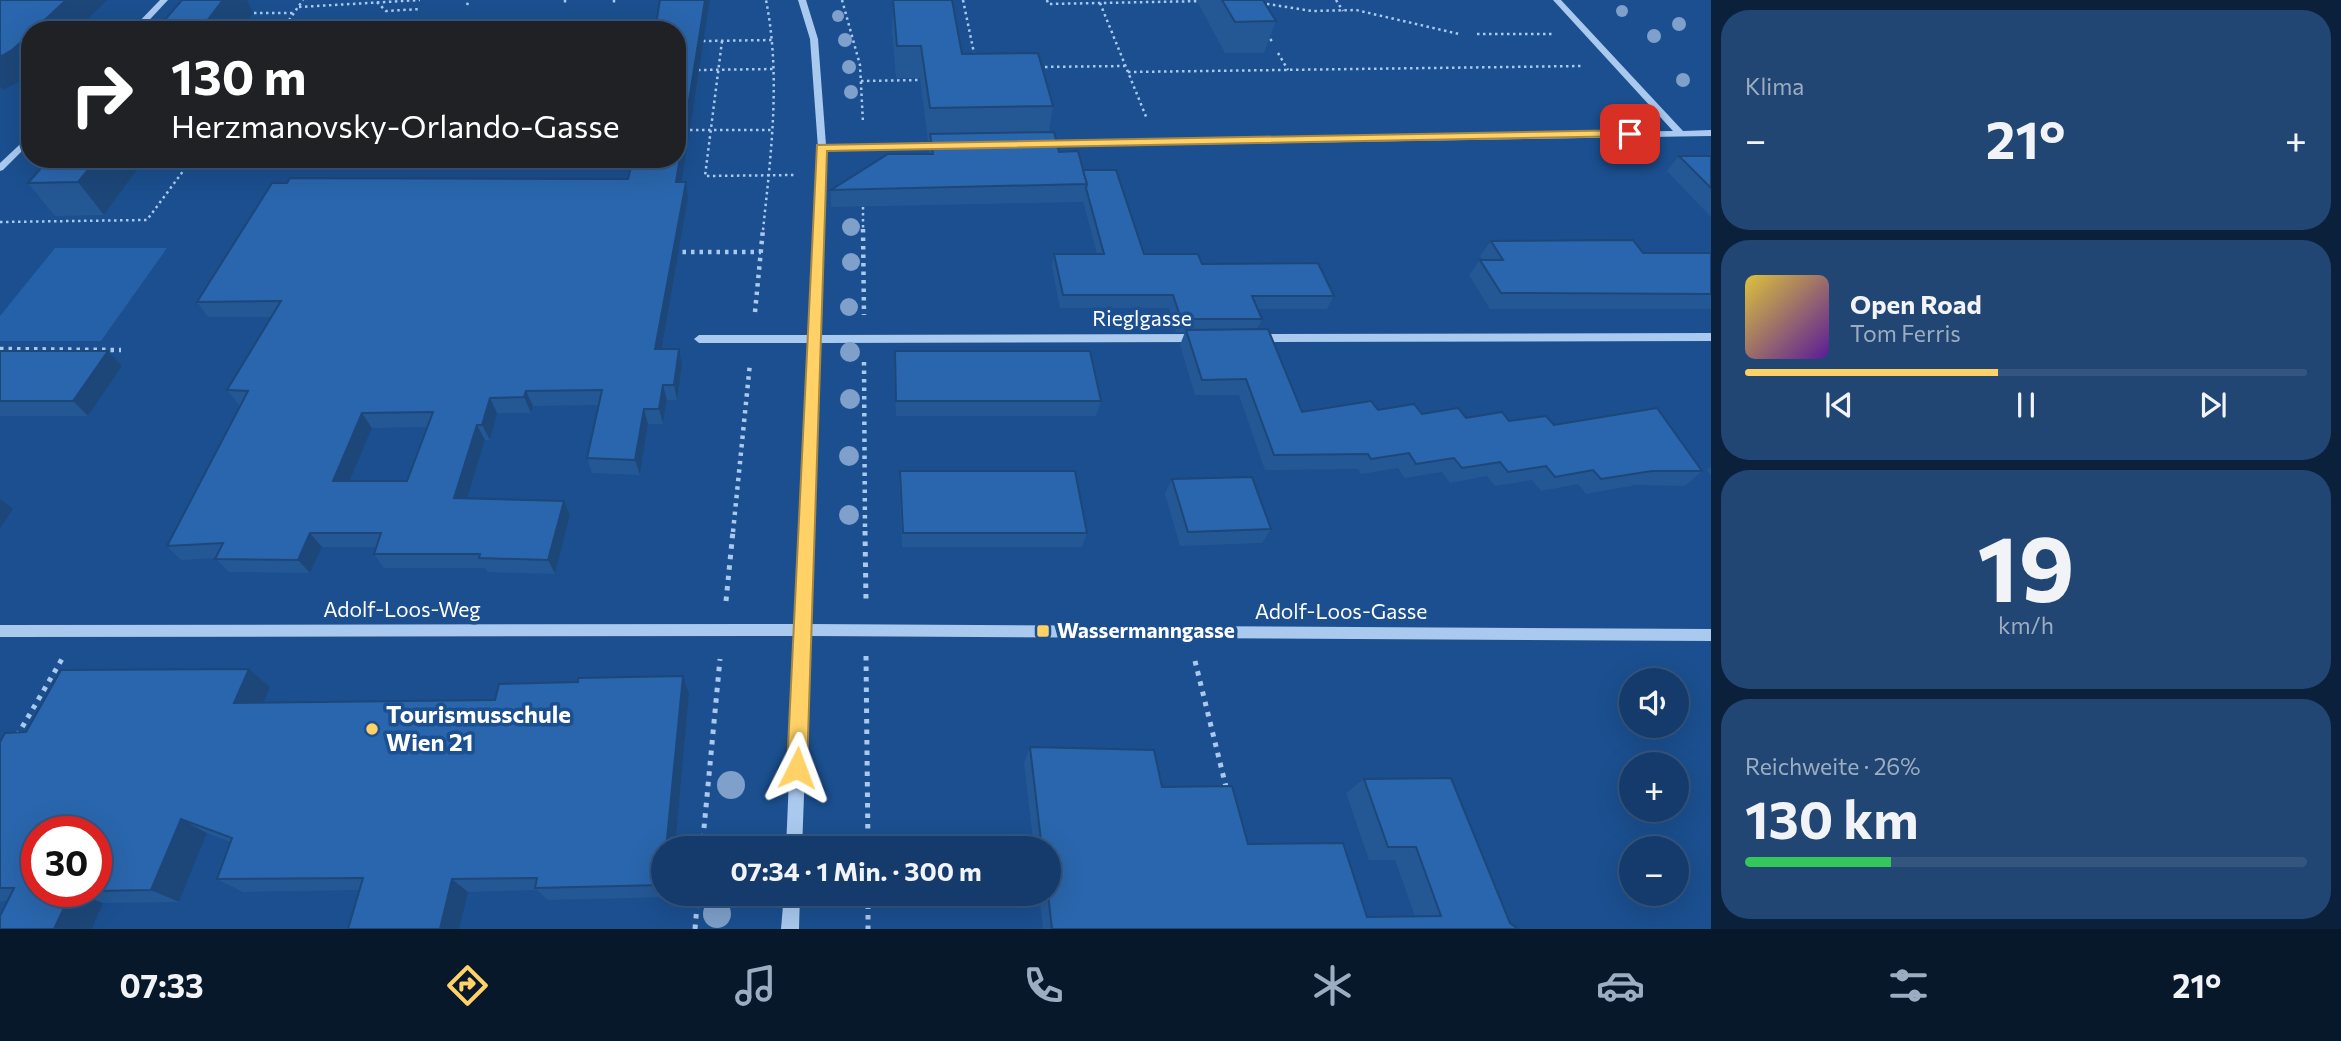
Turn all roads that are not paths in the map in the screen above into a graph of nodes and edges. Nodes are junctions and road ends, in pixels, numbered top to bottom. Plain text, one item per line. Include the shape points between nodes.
1 (164, 0) edge
2 (802, 0) edge
3 (1557, 0) edge
4 (144, 21) edge
5 (1711, 133) edge
6 (1680, 134) junction
7 (1156, 142) joint
8 (1031, 144) edge
9 (961, 145) edge
10 (21, 147) edge
11 (822, 148) junction
12 (0, 168) edge
13 (1711, 337) edge
14 (699, 338) dead end
15 (812, 338) junction
16 (1211, 338) edge
17 (1239, 338) edge
18 (803, 630) junction
19 (0, 631) edge
20 (1711, 635) edge
21 (795, 836) edge
22 (791, 906) edge
23 (790, 929) edge

1 - 4 street
2 - 11 street via 814,39
3 - 6 street
5 - 6 street
6 - 7 street
7 - 8 street
9 - 11 street
10 - 12 street
11 - 15 street
13 - 17 street
14 - 15 street, Rieglgasse
15 - 16 street, Rieglgasse
15 - 18 street
18 - 19 street, Adolf-Loos-Weg
18 - 20 street, Adolf-Loos-Gasse
18 - 21 street
22 - 23 street

